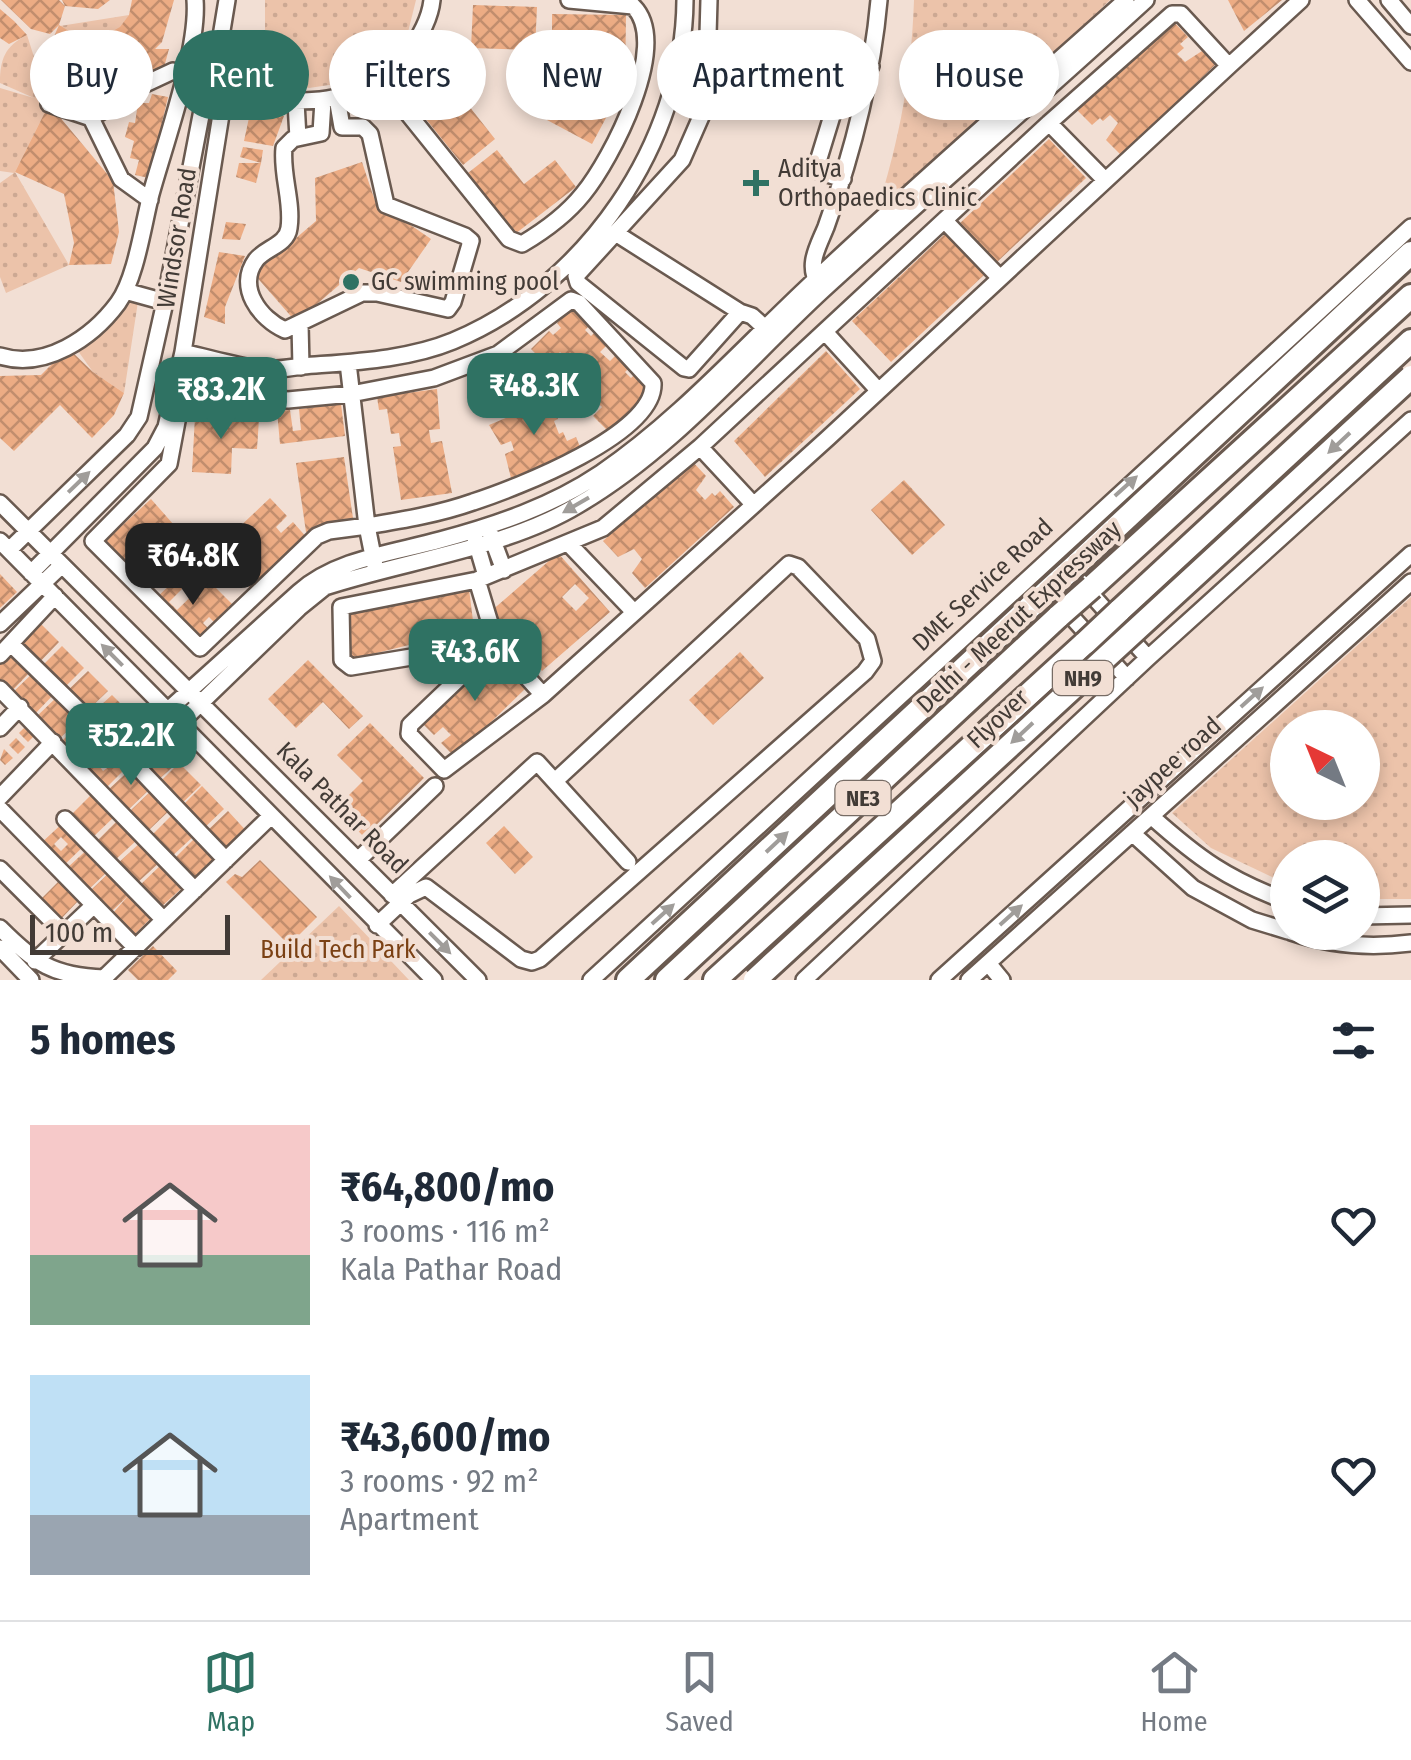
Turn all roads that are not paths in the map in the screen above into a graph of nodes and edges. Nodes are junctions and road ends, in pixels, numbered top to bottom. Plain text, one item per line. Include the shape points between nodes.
1 (195, 0) edge
2 (228, 0) edge
3 (432, 0) edge
4 (569, 0) edge
5 (685, 0) edge
6 (708, 0) edge
7 (879, 0) edge
8 (1300, 0) edge
9 (1358, 0) edge
10 (1389, 0) edge
11 (1138, 1) edge
12 (1411, 26) edge
13 (193, 30) edge
14 (225, 30) edge
15 (421, 30) edge
16 (708, 30) edge
17 (875, 30) edge
18 (1411, 62) edge
19 (1229, 66) junction
20 (329, 103) edge
21 (173, 115) edge
22 (92, 120) edge
23 (200, 120) edge
24 (214, 120) edge
25 (297, 120) edge
26 (339, 120) edge
27 (413, 120) edge
28 (858, 120) edge
29 (1049, 123) junction
30 (298, 138) junction
31 (843, 179) junction
32 (1105, 180) junction
33 (588, 188) junction
34 (150, 200) junction
35 (616, 206) junction
36 (945, 221) junction
37 (1411, 227) edge
38 (617, 234) junction
39 (1411, 253) edge
40 (1000, 278) junction
41 (819, 285) junction
42 (125, 292) junction
43 (1411, 296) edge
44 (165, 302) junction
45 (740, 312) junction
46 (300, 324) junction
47 (765, 328) junction
48 (825, 332) junction
49 (1411, 341) edge
50 (183, 352) junction
51 (0, 356) edge
52 (348, 363) junction
53 (301, 366) junction
54 (1411, 377) edge
55 (878, 390) junction
56 (352, 394) junction
57 (1411, 420) edge
58 (700, 447) junction
59 (0, 503) edge
60 (753, 504) junction
61 (367, 526) junction
62 (28, 531) junction
63 (482, 535) junction
64 (569, 544) junction
65 (4, 545) edge
66 (1053, 552) junction
67 (1411, 554) edge
68 (56, 560) junction
69 (374, 564) junction
70 (504, 570) junction
71 (1032, 572) junction
72 (37, 578) junction
73 (481, 578) junction
74 (1411, 582) edge
75 (1366, 594) junction
76 (55, 596) junction
77 (1381, 609) junction
78 (634, 612) junction
79 (0, 624) edge
80 (496, 644) junction
81 (6, 650) edge
82 (1148, 658) junction
83 (1126, 678) junction
84 (0, 689) edge
85 (543, 695) junction
86 (196, 697) junction
87 (20, 708) junction
88 (168, 711) junction
89 (180, 723) junction
90 (0, 728) edge
91 (54, 742) junction
92 (555, 781) junction
93 (434, 786) dead end
94 (0, 797) edge
95 (0, 810) edge
96 (271, 816) junction
97 (1152, 816) junction
98 (65, 819) dead end
99 (1132, 834) junction
100 (226, 860) junction
101 (358, 860) junction
102 (628, 862) dead end
103 (0, 869) edge
104 (196, 890) junction
105 (1270, 895) edge
106 (396, 899) junction
107 (94, 906) junction
108 (1411, 915) edge
109 (1380, 916) edge
110 (164, 920) junction
111 (377, 925) junction
112 (1270, 926) edge
113 (0, 928) edge
114 (65, 934) junction
115 (1411, 943) edge
116 (1380, 945) edge
117 (0, 948) edge
118 (136, 948) junction
119 (34, 961) junction
120 (988, 963) junction
121 (110, 977) edge
122 (31, 980) edge
123 (434, 980) edge
124 (478, 980) edge
125 (591, 980) edge
126 (628, 980) edge
127 (667, 980) edge
128 (715, 980) edge
129 (755, 980) edge
130 (804, 980) edge
131 (938, 980) edge
132 (969, 980) edge
133 (1002, 980) edge

1 - 13 street
2 - 14 street
3 - 15 street
4 - 33 street via 633,6 644,20 635,96
5 - 35 street via 678,75 640,168
6 - 16 street
7 - 17 street
8 - 19 street
9 - 18 street
10 - 12 street
11 - 41 street
19 - 29 street via 1180,14 1172,14
19 - 32 street
20 - 30 street via 321,133
21 - 34 street
22 - 34 street via 121,178
23 - 44 street, Windsor Road
24 - 50 street, Windsor Road
25 - 30 street
26 - 46 street via 342,127 363,127 370,134 386,205 465,236 471,245 448,309 362,293
27 - 33 street via 513,243 527,242
28 - 31 street
29 - 32 street
29 - 36 street
30 - 46 street via 283,154 288,234 256,261 248,294 281,329
31 - 38 street via 816,168 832,98 718,78 682,160
31 - 41 street via 812,262
32 - 40 street
33 - 35 street
34 - 42 street
35 - 52 street via 551,278 475,330 428,349
36 - 40 street
36 - 48 street
66 -> 37 street, DME Service Road
38 - 45 street
38 - 45 street via 576,279 678,366 689,368
126 -> 39 highway, bridge
40 - 55 street
41 - 47 street
41 -> 63 street via 671,436 610,484 561,514
42 - 44 street
42 - 51 street via 84,339 28,360
43 - 127 highway, Delhi - Meerut Expressway / NE3, bridge
62 -> 44 street, Windsor Road via 139,417
45 - 47 street
46 - 53 street
47 - 63 street via 659,428 600,473
48 - 55 street
48 - 58 street
49 - 128 highway, NE3, bridge
50 - 53 street via 262,370
50 - 68 street, Windsor Road via 156,448
52 - 53 street
52 - 56 street
54 -> 129 highway, Flyover / NH9, bridge
55 - 60 street
56 - 61 street
56 - 61 street via 478,363 571,300 652,382 649,403 607,443 474,502
56 - 61 street via 275,400 188,391 168,464 93,543 200,648 317,536
57 - 82 street
58 - 60 street
58 - 64 street via 603,528
59 - 62 street, Kala Pathar Road
60 - 78 street
61 - 69 street
62 - 65 street, Windsor Road
62 - 68 street, Kala Pathar Road
63 - 69 street
63 - 70 street
63 - 73 street
64 - 70 street
64 - 78 street
65 - 72 street
66 - 71 street, DME Service Road
66 - 82 street
67 - 75 street
68 - 72 street, Windsor Road
68 - 86 street, Kala Pathar Road
69 - 86 street via 308,583
70 - 73 street
71 - 83 street
125 -> 71 street, DME Service Road
72 - 76 street
72 - 79 street, Windsor Road
73 - 80 street
73 - 80 street via 341,607 342,660 351,667
74 - 77 street, jaypee road
75 - 77 street
131 -> 75 street
76 - 81 street
88 -> 76 street
77 - 97 street, jaypee road
78 - 85 street
80 - 85 street
80 - 85 street via 410,725 409,734 447,770
81 - 100 street via 143,773
82 - 83 street
83 - 130 street
84 - 87 street
86 - 88 street
86 - 89 street
86 - 101 street, Kala Pathar Road
87 - 90 street
87 - 91 street
88 - 89 street
89 - 96 street
91 - 94 street
91 - 104 street
92 - 102 street
92 - 106 street via 537,762
92 - 106 street via 789,564 866,639 873,661 865,672 540,959 522,959 426,886
93 - 101 street
95 - 107 street
96 - 100 street
111 -> 96 street
97 - 99 street, jaypee road
97 - 105 street via 1192,853
98 - 110 street
99 - 112 street via 1193,888
99 - 120 street, jaypee road
100 - 104 street
101 - 106 street, Kala Pathar Road
103 - 114 street
104 - 110 street
106 - 111 street
106 -> 124 street, Kala Pathar Road
107 - 114 street
107 - 118 street
108 - 109 street
110 - 118 street
111 - 123 street
113 - 119 street
114 - 119 street
115 - 116 street
117 - 122 street
118 - 121 street
119 - 121 street via 73,977
120 - 132 street, jaypee road
120 - 133 street

